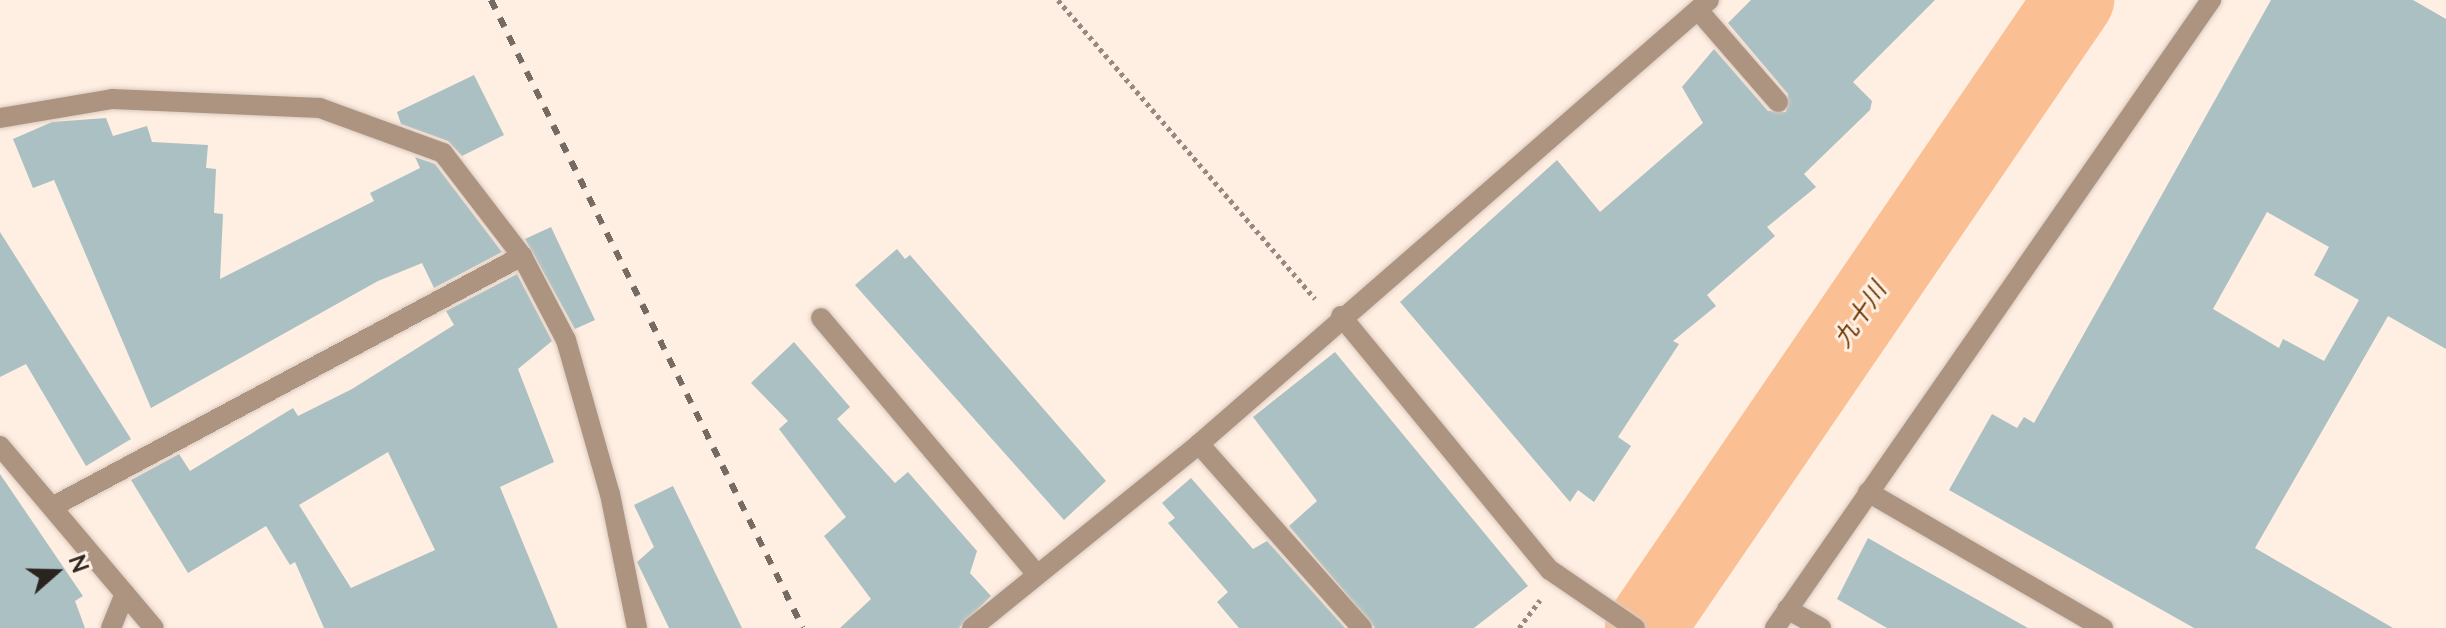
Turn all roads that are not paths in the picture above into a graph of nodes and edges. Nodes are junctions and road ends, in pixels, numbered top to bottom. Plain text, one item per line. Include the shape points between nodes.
1 (2211, 0) edge
2 (1704, 5) edge
3 (1778, 102) dead end
4 (0, 118) edge
5 (522, 256) junction
6 (821, 318) dead end
7 (1338, 319) junction
8 (1199, 444) junction
9 (0, 446) edge
10 (1868, 492) junction
11 (52, 507) junction
12 (1036, 573) junction
13 (125, 594) junction
14 (1787, 609) junction
15 (111, 628) edge
16 (154, 628) edge
17 (637, 628) edge
18 (972, 628) edge
19 (1362, 628) edge
20 (1635, 628) edge
21 (1775, 628) edge
22 (1821, 628) edge
23 (2103, 628) edge

1 - 10 street
2 - 3 street
2 - 7 street
4 - 5 street via 112,99 320,108 443,153
5 - 11 street
5 - 17 street via 566,340 610,494
6 - 12 street
7 - 8 street
7 - 20 street via 1550,570
8 - 12 street
8 - 19 street
9 - 11 street
10 - 14 street
10 - 23 street
11 - 13 street
12 - 18 street
13 - 15 street
13 - 16 street
14 - 21 street
14 - 22 street

